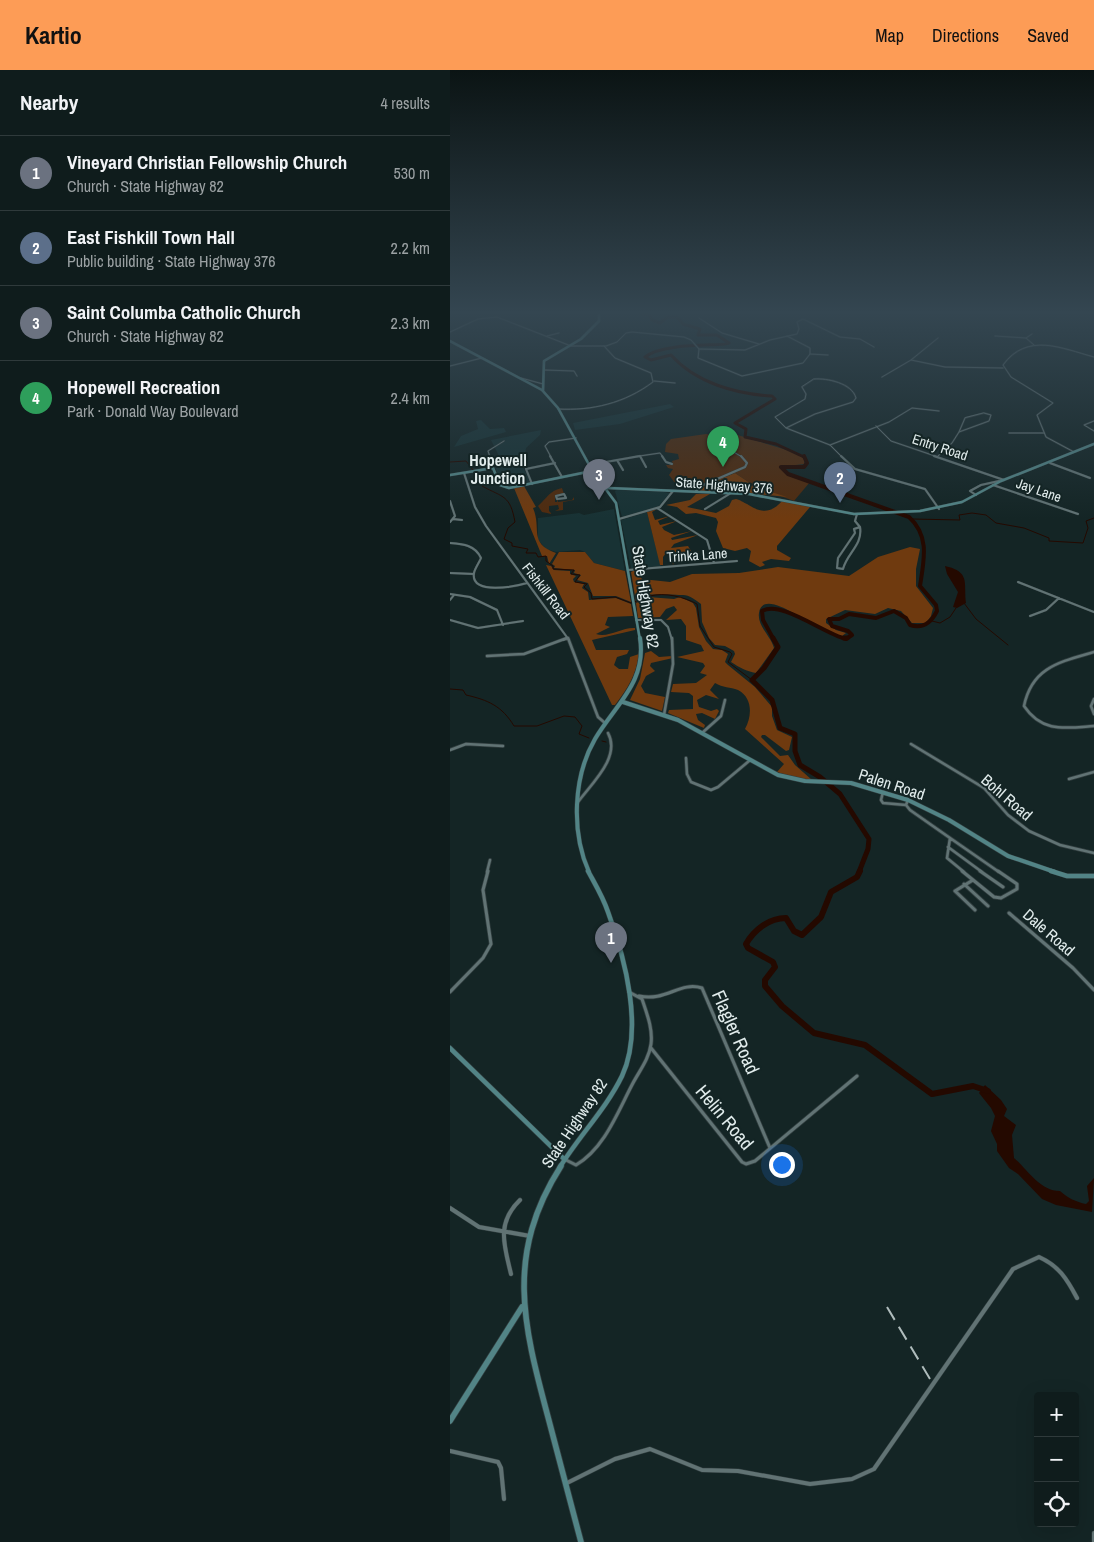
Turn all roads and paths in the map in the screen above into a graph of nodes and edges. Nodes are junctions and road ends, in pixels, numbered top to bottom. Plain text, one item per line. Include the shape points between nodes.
1 (527, 382) edge
2 (538, 382) edge
3 (653, 382) edge
4 (661, 382) edge
5 (809, 382) edge
6 (836, 382) edge
7 (1018, 382) edge
8 (675, 383) dead end
9 (543, 384) joint
10 (543, 391) junction
11 (558, 409) junction
12 (939, 411) dead end
13 (1094, 421) edge
14 (876, 426) junction
15 (786, 428) junction
16 (959, 432) junction
17 (1009, 432) dead end
18 (1094, 432) edge
19 (1044, 433) junction
20 (576, 438) junction
21 (504, 441) dead end
22 (1094, 444) edge
23 (830, 445) junction
24 (732, 451) dead end
25 (1075, 453) junction
26 (640, 456) junction
27 (938, 457) junction
28 (617, 460) junction
29 (555, 463) junction
30 (1050, 463) junction
31 (672, 464) dead end
32 (589, 466) junction
33 (646, 467) dead end
34 (492, 468) junction
35 (623, 470) dead end
36 (592, 471) junction
37 (464, 473) junction
38 (450, 475) edge
39 (562, 477) junction
40 (1090, 478) dead end
41 (1002, 480) junction
42 (532, 484) junction
43 (993, 485) junction
44 (624, 487) junction
45 (608, 488) junction
46 (674, 491) junction
47 (695, 493) junction
48 (731, 493) junction
49 (612, 495) junction
50 (976, 495) junction
51 (450, 501) edge
52 (657, 508) junction
53 (705, 509) dead end
54 (939, 509) junction
55 (894, 513) joint
56 (857, 514) junction
57 (1078, 514) dead end
58 (453, 519) junction
59 (619, 519) junction
60 (462, 520) dead end
61 (450, 522) edge
62 (860, 527) junction
63 (450, 543) edge
64 (737, 562) dead end
65 (714, 563) junction
66 (628, 570) junction
67 (450, 573) edge
68 (474, 574) junction
69 (1018, 582) dead end
70 (527, 583) junction
71 (450, 594) edge
72 (454, 595) junction
73 (1059, 598) junction
74 (450, 600) edge
75 (1094, 612) edge
76 (1030, 616) dead end
77 (450, 620) edge
78 (636, 620) junction
79 (523, 621) dead end
80 (503, 625) junction
81 (568, 638) junction
82 (1094, 652) edge
83 (487, 656) dead end
84 (1094, 699) edge
85 (725, 700) dead end
86 (623, 702) junction
87 (635, 706) junction
88 (617, 710) junction
89 (1094, 714) edge
90 (664, 715) junction
91 (606, 724) junction
92 (1094, 726) edge
93 (608, 733) dead end
94 (702, 733) junction
95 (911, 744) dead end
96 (503, 746) dead end
97 (450, 750) edge
98 (686, 758) dead end
99 (750, 761) junction
100 (1094, 772) edge
101 (1069, 779) dead end
102 (836, 783) joint
103 (883, 792) junction
104 (578, 802) junction
105 (907, 802) junction
106 (950, 837) junction
107 (948, 847) junction
108 (1094, 854) edge
109 (490, 860) dead end
110 (1094, 876) edge
111 (973, 880) junction
112 (964, 884) junction
113 (1003, 887) dead end
114 (988, 906) dead end
115 (975, 910) dead end
116 (1009, 913) dead end
117 (1094, 990) edge
118 (450, 992) edge
119 (627, 992) junction
120 (639, 996) junction
121 (450, 1048) edge
122 (651, 1048) junction
123 (857, 1076) dead end
124 (770, 1148) junction
125 (564, 1159) junction
126 (520, 1200) dead end
127 (450, 1208) edge
128 (504, 1233) junction
129 (530, 1236) junction
130 (511, 1274) dead end
131 (1077, 1298) dead end
132 (522, 1308) junction
133 (450, 1421) edge
134 (450, 1451) edge
135 (566, 1484) junction
136 (504, 1499) dead end
137 (1094, 1532) edge
138 (581, 1542) edge
139 (1094, 1542) edge

1 - 10 main road, State Highway 82
2 - 9 street
3 - 11 street via 621,401 571,411
4 - 8 street
5 - 15 street via 802,387 805,399 779,413 776,418
6 - 15 street via 850,390 856,396 855,400
7 - 19 street via 1053,403 1037,415
9 - 10 main road
10 - 11 main road, State Highway 82
11 - 20 main road, State Highway 82
12 - 14 street via 916,407
13 - 18 street via 1084,425
14 - 23 street
14 - 27 street, Entry Road via 891,442
15 - 23 street
16 - 16 street via 962,422 969,416 984,413 991,416 984,424
16 - 27 street
17 - 19 street
19 - 25 street via 1049,440
20 - 29 street via 546,444
20 - 32 main road, State Highway 82
21 - 34 street via 488,451
22 - 25 main road, State Highway 376
23 - 54 street via 850,467 924,490
24 - 47 street via 744,458 745,467 701,486
25 - 30 main road, State Highway 376
26 - 28 street
26 - 31 street via 660,453 666,462
26 - 33 street
27 - 41 street, Entry Road
28 - 32 street
28 - 35 street
29 - 39 street
29 - 42 street via 526,469
30 - 40 street
30 - 41 main road, State Highway 376
32 - 36 main road, State Highway 82
34 - 37 main road
34 - 42 main road via 504,487
36 - 39 main road
36 - 45 main road, State Highway 82
37 - 38 main road
37 - 70 street, Fishkill Road via 477,512
39 - 42 main road
41 - 43 main road, State Highway 376
41 - 50 street via 970,491
43 - 50 main road, State Highway 376
43 - 57 street, Jay Lane
44 - 45 main road, State Highway 376
44 - 46 main road, State Highway 376
44 - 49 main road
45 - 49 main road, State Highway 82
46 - 47 main road, State Highway 376
46 - 52 street
47 - 48 main road, State Highway 376
48 - 53 street
48 - 56 main road, State Highway 376
49 - 59 main road, State Highway 82
50 - 54 main road, State Highway 376
51 - 58 street via 455,514
52 - 59 street
52 - 65 street via 706,540
54 - 55 main road, State Highway 376
55 - 56 main road, State Highway 376
56 - 62 street via 855,520
58 - 60 street
58 - 61 street
59 - 66 main road, State Highway 82
62 - 62 street via 859,543 845,560 843,568 837,568 838,558 855,533 854,529
63 - 68 street via 478,551 481,558
64 - 65 street, Trinka Lane
65 - 66 street, Trinka Lane
66 - 78 main road, State Highway 82
67 - 68 street
68 - 70 street via 477,582 490,588 509,588
69 - 73 street
70 - 81 street, Fishkill Road
71 - 72 street
72 - 74 street
72 - 80 street via 470,597 497,610
73 - 75 street
73 - 76 street via 1046,610
77 - 80 street via 471,629
78 - 86 main road, State Highway 82 via 642,651 641,667
78 - 90 street via 656,619 666,624 674,657
79 - 80 street
81 - 83 street via 524,654
81 - 91 street, Fishkill Road via 598,717
82 - 92 street via 1045,668 1029,690 1024,706 1035,720 1048,727
84 - 89 street via 1091,706
85 - 94 street via 720,716
86 - 87 main road, Palen Road
86 - 88 main road, State Highway 82
87 - 88 main road
87 - 90 main road, Palen Road
88 - 91 main road, State Highway 82
90 - 94 main road, Palen Road
91 - 104 main road, State Highway 82 via 591,747 582,770
93 - 104 street via 613,742 611,756
94 - 99 main road, Palen Road
95 - 108 street, Bohl Road via 992,796 1010,817 1030,832 1052,843
96 - 97 street via 466,744
98 - 99 street via 689,779 711,790
99 - 102 main road, Palen Road via 778,775
100 - 101 street
102 - 103 main road, Palen Road via 851,783
103 - 105 main road, Palen Road
103 - 105 street via 883,803
104 - 119 main road, State Highway 82 via 584,861 608,911
105 - 106 street
105 - 110 main road, Palen Road via 949,820 1008,856 1067,876
106 - 107 street
106 - 111 street via 1017,884 1017,889 996,898
107 - 111 street via 947,858
107 - 113 street
109 - 118 street via 483,890 491,944 483,958
111 - 112 street
112 - 114 street
112 - 115 street via 955,891
116 - 117 street, Dale Road
119 - 120 street
119 - 125 main road, State Highway 82 via 632,1014 632,1038 619,1082
120 - 122 street via 652,1030
120 - 124 street, Flagler Road via 657,1000 686,986 702,988
121 - 125 main road
122 - 124 street, Helin Road via 742,1162 751,1163
122 - 125 street via 644,1066 598,1143 580,1164
123 - 124 street, Helin Road
125 - 129 main road, State Highway 82 via 543,1198
126 - 128 street via 506,1215
127 - 128 street via 474,1226
128 - 129 street
128 - 130 street
129 - 132 main road, State Highway 82 via 524,1260
131 - 135 street via 1063,1272 1054,1263 1039,1257 1013,1269 874,1469 852,1479 810,1484 738,1471 702,1470 650,1449 615,1459
132 - 133 main road
132 - 135 main road, State Highway 82 via 530,1353
134 - 136 street via 498,1462
135 - 138 main road, State Highway 82
137 - 139 street

